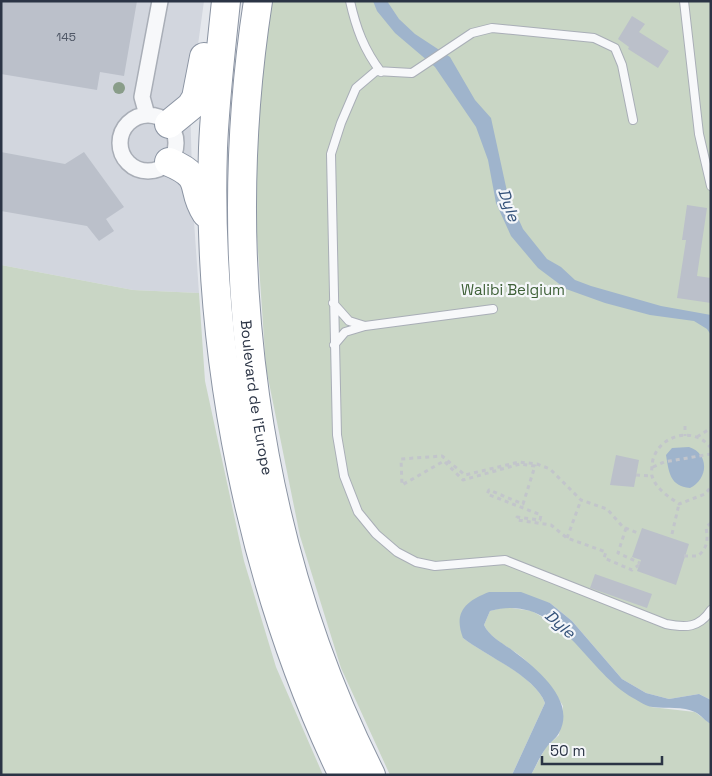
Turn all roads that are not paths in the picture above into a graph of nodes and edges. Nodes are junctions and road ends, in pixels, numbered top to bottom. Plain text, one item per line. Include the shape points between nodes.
1 (160, 1) edge
2 (212, 1) edge
3 (226, 1) edge
4 (258, 1) edge
5 (350, 1) edge
6 (684, 1) edge
7 (381, 72) junction
8 (158, 119) junction
9 (633, 120) dead end
10 (169, 162) junction
11 (711, 186) edge
12 (214, 226) junction
13 (333, 302) junction
14 (493, 309) dead end
15 (365, 326) junction
16 (334, 345) junction
17 (711, 610) edge
18 (343, 775) edge
19 (371, 775) edge

1 - 8 street via 142,97
2 - 8 highway via 196,98 191,106
3 - 12 highway, Boulevard de l'Europe via 213,149
4 - 19 highway, Boulevard de l'Europe via 246,118 242,228 254,388 286,547 314,646 346,726
5 - 7 lane via 368,56
6 - 11 lane via 699,134
7 - 9 lane via 412,73 472,33 492,28 594,38 616,48
7 - 13 lane via 376,72 356,88 330,154
8 - 10 street via 176,138 176,147
8 - 10 street via 137,117 128,123 122,132 122,152 127,162 145,171
10 - 12 highway via 184,168 194,177 200,204
12 - 18 highway, Boulevard de l'Europe via 218,312 228,390 262,557 290,653
13 - 15 lane via 349,321
13 - 16 lane
14 - 15 lane
15 - 16 lane via 345,332
16 - 17 lane via 337,435 344,476 358,512 397,552 416,562 436,566 505,560 666,624 684,628 699,623

